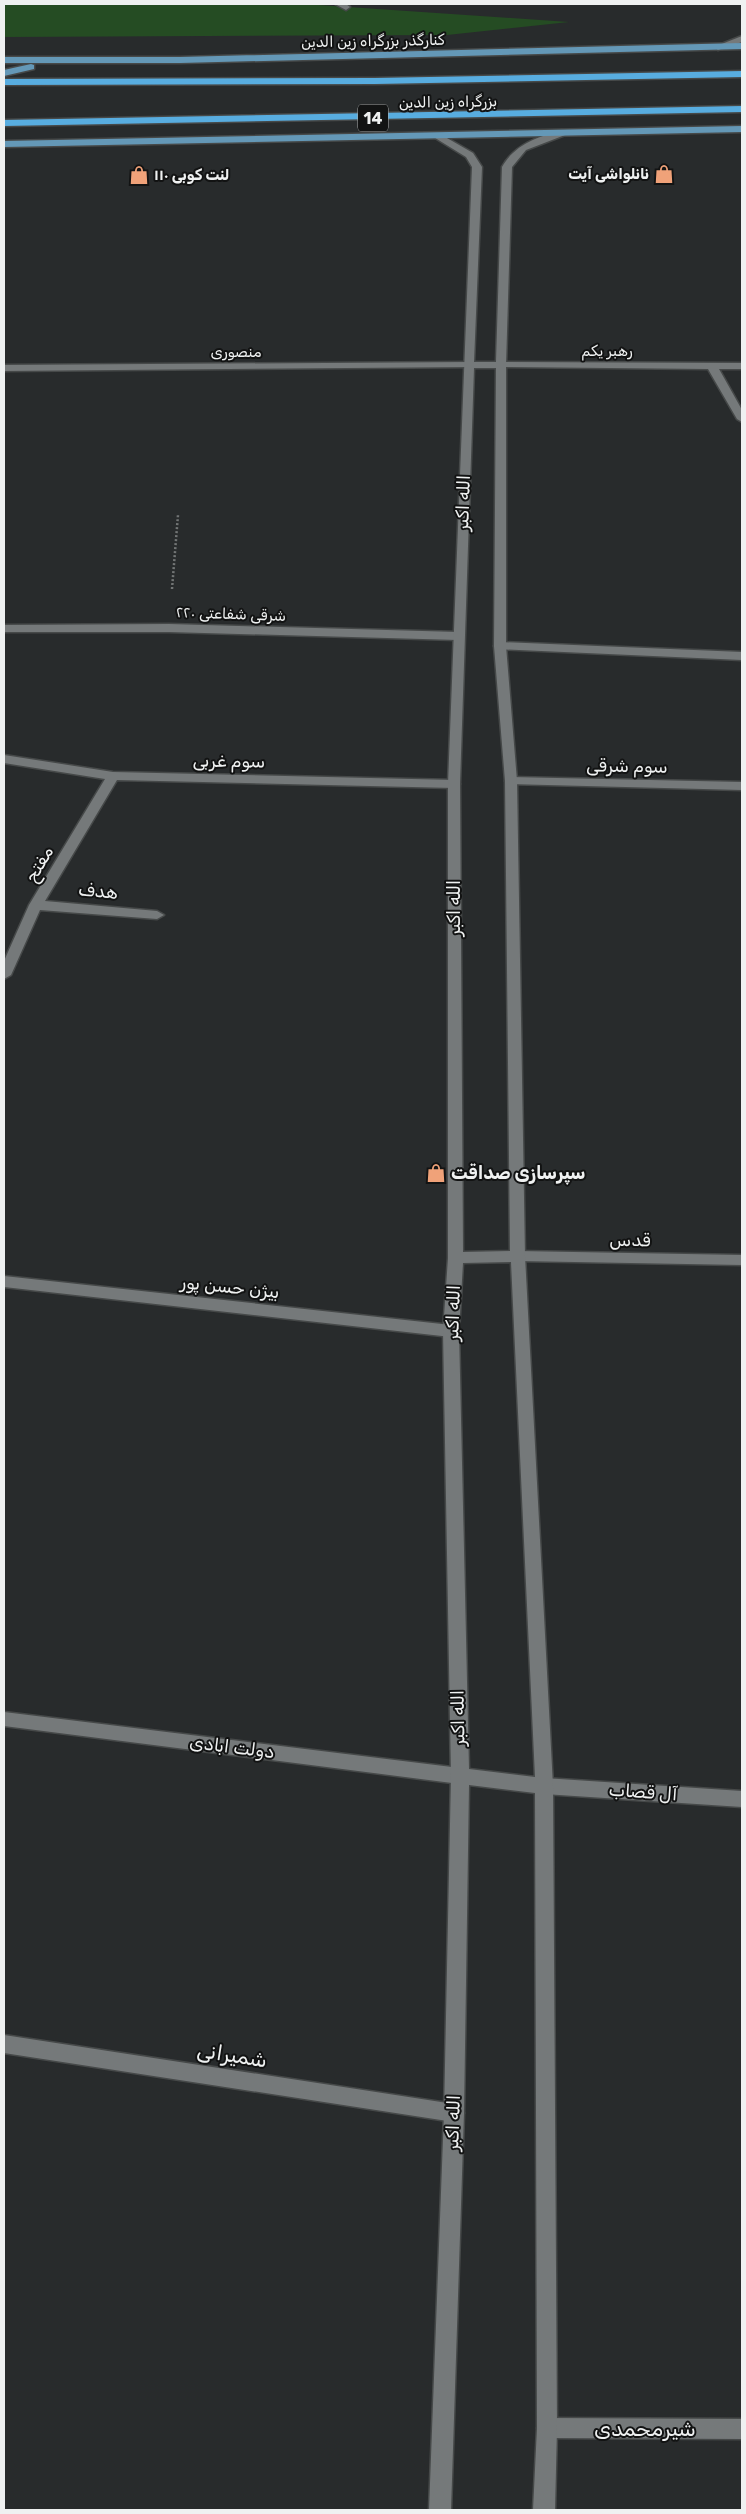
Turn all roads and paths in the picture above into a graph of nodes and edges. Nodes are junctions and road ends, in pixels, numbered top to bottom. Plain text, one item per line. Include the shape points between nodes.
1 (742, 40) edge
2 (742, 46) edge
3 (718, 47) junction
4 (4, 60) edge
5 (77, 60) junction
6 (4, 73) edge
7 (742, 74) edge
8 (4, 82) edge
9 (742, 109) edge
10 (4, 124) edge
11 (742, 129) edge
12 (562, 133) junction
13 (4, 135) edge
14 (437, 136) junction
15 (4, 144) edge
16 (71, 144) junction
17 (469, 365) junction
18 (501, 365) junction
19 (712, 366) junction
20 (742, 366) edge
21 (4, 368) edge
22 (742, 419) edge
23 (178, 515) dead end
24 (169, 628) junction
25 (4, 629) edge
26 (458, 636) junction
27 (500, 646) junction
28 (742, 656) edge
29 (4, 759) edge
30 (112, 776) junction
31 (511, 781) junction
32 (454, 784) junction
33 (742, 786) edge
34 (36, 905) junction
35 (157, 915) dead end
36 (5, 970) edge
37 (518, 1256) junction
38 (456, 1258) junction
39 (742, 1260) edge
40 (4, 1281) edge
41 (451, 1331) junction
42 (4, 1719) edge
43 (460, 1776) junction
44 (544, 1786) junction
45 (742, 1799) edge
46 (4, 2044) edge
47 (454, 2113) junction
48 (547, 2428) junction
49 (742, 2430) edge
50 (440, 2510) edge
51 (544, 2510) edge

1 - 3 main road
2 - 3 main road, کنارگذر بزرگراه زین الدین
3 - 5 main road, کنارگذر بزرگراه زین الدین
4 - 5 main road, کنارگذر بزرگراه زین الدین
5 - 6 main road
7 - 8 highway, بزرگراه زین الدین / 14 via 375,81
9 - 10 highway, بزرگراه زین الدین / 14
11 - 12 main road
12 - 14 main road
12 - 18 main road via 523,147 512,155 506,167
13 - 16 main road
14 - 16 main road
14 - 17 main road, الله اکبر via 470,155 477,167
15 - 16 main road
17 - 18 main road, منصوری
17 - 21 main road, منصوری
17 - 26 main road, الله اکبر
18 - 19 main road, رهبر یکم
18 - 27 main road
19 - 20 main road, رهبر یکم
19 - 22 main road
23 - 24 path
24 - 25 main road, ۲۲۰ شرقی شفاعتی
24 - 26 main road, ۲۲۰ شرقی شفاعتی
26 - 32 main road, الله اکبر
27 - 28 main road
27 - 31 main road
29 - 30 main road, سوم غربی
30 - 32 main road, سوم غربی
30 - 34 main road, مفتح
31 - 33 main road, سوم شرقی
31 - 37 main road
32 - 38 main road, الله اکبر
34 - 35 main road, هدف
34 - 36 main road, مفتح
37 - 38 main road, قدس
37 - 39 main road, قدس
37 - 44 main road
38 - 41 main road, الله اکبر
40 - 41 main road, بیژن حسن پور
41 - 43 main road, الله اکبر
42 - 43 main road, دولت ابادی
43 - 44 main road, دولت ابادی
43 - 47 main road, الله اکبر
44 - 45 main road, آل قصاب
44 - 48 main road
46 - 47 main road, شمیرانی
47 - 50 main road, الله اکبر
48 - 49 main road, شیرمحمدی
48 - 51 main road

